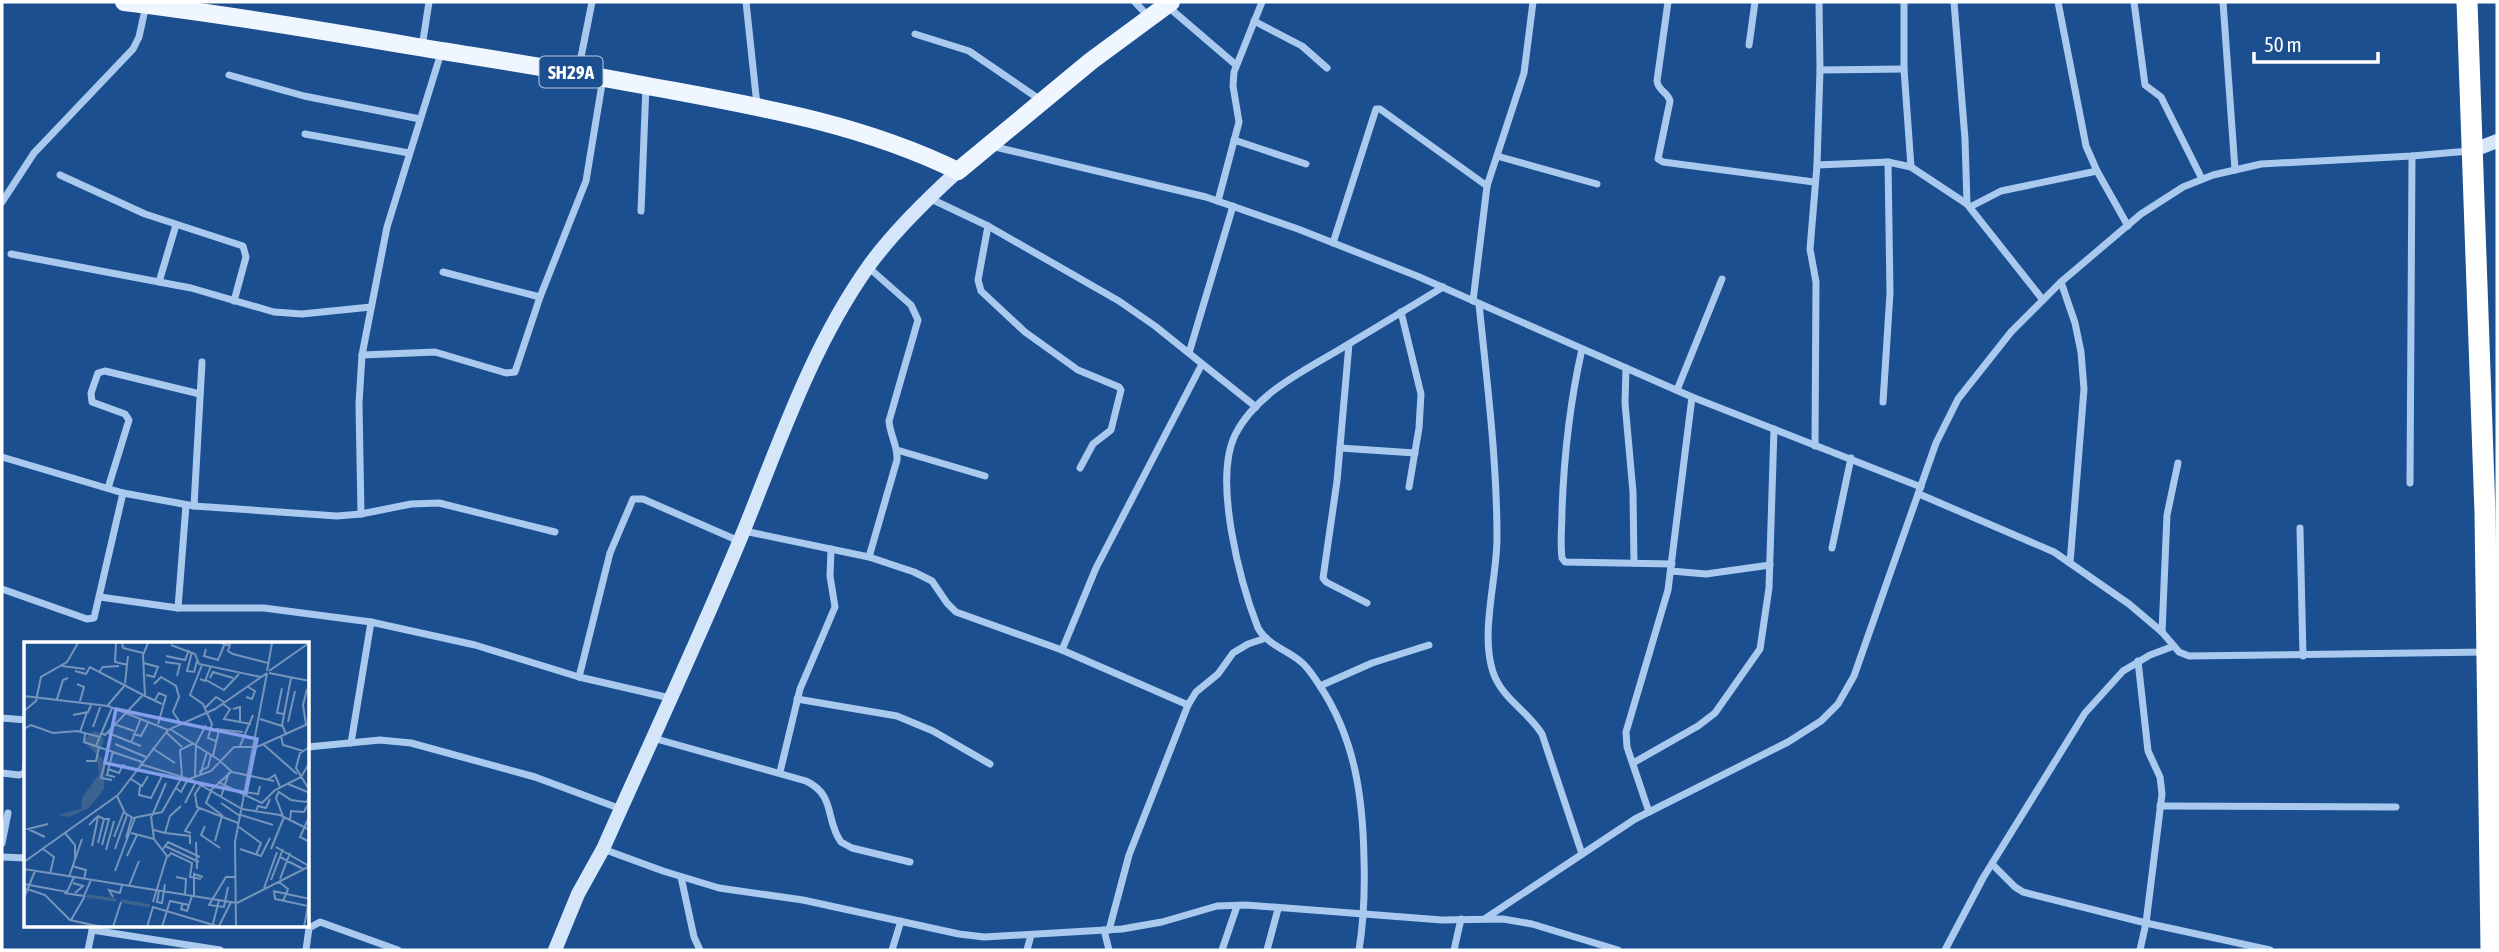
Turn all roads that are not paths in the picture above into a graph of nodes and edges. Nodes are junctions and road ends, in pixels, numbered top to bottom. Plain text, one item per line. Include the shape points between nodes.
1 (124, 2) edge
2 (429, 2) edge
3 (592, 2) edge
4 (746, 2) edge
5 (1135, 2) edge
6 (1262, 2) edge
7 (1533, 2) edge
8 (1668, 2) edge
9 (1755, 2) edge
10 (1819, 2) edge
11 (1904, 2) edge
12 (1954, 2) edge
13 (2059, 2) edge
14 (2134, 2) edge
15 (2223, 2) edge
16 (2467, 2) edge
17 (1168, 3) edge
18 (149, 4) edge
19 (1149, 18) junction
20 (1254, 21) junction
21 (915, 34) dead end
22 (1749, 45) dead end
23 (422, 48) junction
24 (442, 50) junction
25 (1236, 65) junction
26 (1327, 68) dead end
27 (1904, 69) junction
28 (1820, 70) junction
29 (578, 73) junction
30 (229, 75) dead end
31 (603, 78) junction
32 (646, 86) junction
33 (1042, 101) junction
34 (757, 108) junction
35 (420, 119) junction
36 (305, 134) dead end
37 (1234, 140) junction
38 (2497, 141) edge
39 (989, 146) junction
40 (2474, 150) junction
41 (409, 153) junction
42 (1497, 156) junction
43 (2412, 156) junction
44 (1888, 162) junction
45 (1306, 164) dead end
46 (1817, 165) junction
47 (1911, 167) junction
48 (2235, 170) junction
49 (958, 171) junction
50 (2096, 171) junction
51 (60, 175) dead end
52 (2202, 179) junction
53 (1814, 183) junction
54 (1597, 184) dead end
55 (1487, 187) junction
56 (929, 198) junction
57 (1218, 201) junction
58 (2, 202) edge
59 (1969, 205) junction
60 (1233, 206) junction
61 (641, 211) dead end
62 (176, 225) junction
63 (988, 226) junction
64 (2128, 226) junction
65 (1333, 243) junction
66 (11, 254) dead end
67 (868, 267) junction
68 (443, 272) dead end
69 (1722, 279) dead end
70 (159, 282) junction
71 (2061, 282) junction
72 (1443, 288) junction
73 (540, 297) junction
74 (2043, 300) junction
75 (234, 301) junction
76 (1476, 302) junction
77 (371, 307) junction
78 (1401, 312) junction
79 (1349, 344) junction
80 (1582, 349) junction
81 (1189, 354) junction
82 (362, 355) junction
83 (202, 362) dead end
84 (1202, 364) junction
85 (1626, 368) junction
86 (1677, 390) junction
87 (200, 394) junction
88 (1692, 397) junction
89 (1883, 401) dead end
90 (1255, 408) junction
91 (1774, 429) junction
92 (1815, 446) junction
93 (1340, 448) junction
94 (897, 450) junction
95 (1415, 453) junction
96 (2, 457) edge
97 (1850, 457) junction
98 (2178, 463) dead end
99 (1080, 468) dead end
100 (985, 476) dead end
101 (2410, 483) dead end
102 (1409, 487) dead end
103 (108, 488) junction
104 (1920, 490) junction
105 (122, 493) junction
106 (190, 505) junction
107 (361, 514) junction
108 (2300, 528) dead end
109 (555, 532) dead end
110 (741, 536) junction
111 (1832, 548) dead end
112 (831, 549) junction
113 (869, 556) junction
114 (1634, 563) junction
115 (2070, 563) junction
116 (1770, 565) junction
117 (1672, 568) junction
118 (2, 589) edge
119 (100, 597) junction
120 (1367, 603) dead end
121 (178, 608) junction
122 (371, 622) junction
123 (2162, 632) junction
124 (1266, 638) junction
125 (1429, 645) dead end
126 (2174, 646) junction
127 (1062, 650) junction
128 (2492, 652) edge
129 (2303, 656) junction
130 (2138, 661) junction
131 (579, 677) junction
132 (1320, 686) junction
133 (670, 698) junction
134 (797, 699) junction
135 (1188, 705) junction
136 (2, 718) edge
137 (24, 720) edge
138 (652, 738) junction
139 (351, 743) junction
140 (310, 747) edge
141 (1633, 763) junction
142 (990, 764) dead end
143 (24, 771) edge
144 (780, 772) junction
145 (2, 773) edge
146 (2160, 806) junction
147 (2396, 807) dead end
148 (621, 809) junction
149 (1649, 812) junction
150 (8, 813) dead end
151 (2, 843) edge
152 (603, 849) junction
153 (1582, 854) junction
154 (2, 857) edge
155 (24, 858) edge
156 (909, 862) dead end
157 (1992, 864) junction
158 (681, 877) junction
159 (1237, 906) junction
160 (1278, 909) junction
161 (1365, 915) junction
162 (1486, 918) junction
163 (1461, 919) junction
164 (901, 921) junction
165 (2146, 923) junction
166 (310, 927) edge
167 (92, 928) edge
168 (309, 928) edge
169 (1107, 930) junction
170 (1031, 935) junction
171 (2493, 939) edge
172 (1608, 949) edge
173 (88, 950) edge
174 (220, 950) edge
175 (306, 950) edge
176 (398, 950) edge
177 (555, 950) edge
178 (700, 950) edge
179 (892, 950) edge
180 (1027, 950) edge
181 (1109, 950) edge
182 (1222, 950) edge
183 (1267, 950) edge
184 (1359, 950) edge
185 (1454, 950) edge
186 (1618, 950) edge
187 (1945, 950) edge
188 (2140, 950) edge
189 (2270, 950) edge

1 - 18 main road, SH29A
2 - 23 street
3 - 29 street
4 - 34 street
5 - 19 street
6 - 20 street
7 - 42 street via 1524,73
8 - 53 street via 1657,81 1670,101 1658,159
9 - 22 street
10 - 28 street
11 - 27 street
12 - 59 street
13 - 50 street via 2081,129
14 - 52 street via 2145,85 2161,97
15 - 48 street
16 - 40 highway
17 - 19 main road
17 - 25 street
18 - 23 main road, SH29A
18 - 58 street via 133,49 34,153
19 - 33 main road
20 - 25 street
20 - 26 street via 1301,46
21 - 33 street via 969,51
23 - 24 main road, SH29A
24 - 29 main road, SH29A
24 - 35 street
25 - 37 street via 1233,86 1240,115
27 - 28 street
27 - 47 street
28 - 46 street
29 - 31 main road, SH29A
30 - 35 street via 304,96
31 - 32 main road, SH29A
31 - 73 street via 586,181
32 - 34 main road, SH29A
32 - 61 street
33 - 39 main road
34 - 49 main road, SH29A via 886,139
35 - 41 street
36 - 41 street
37 - 45 street
37 - 57 street
38 - 40 street
39 - 49 main road
39 - 57 street
40 - 43 street
40 - 128 highway
41 - 77 street via 387,227
42 - 54 street
42 - 55 street
43 - 48 street via 2261,164
43 - 101 street
44 - 46 street
44 - 47 street
44 - 89 street via 1889,293
46 - 53 street
47 - 59 street
48 - 52 street
49 - 56 street
50 - 59 street via 2010,188
50 - 64 street
51 - 62 street
52 - 64 street
53 - 92 street via 1810,248 1816,282
55 - 65 street via 1376,109
55 - 76 street
56 - 63 street
56 - 67 street
57 - 60 street
59 - 74 street
60 - 65 street
60 - 81 street
62 - 70 street
62 - 75 street via 245,248
63 - 81 street via 1119,301
63 - 99 street via 978,280 981,291 1038,342 1078,370 1121,390 1111,430 1093,444
64 - 71 street
65 - 72 street
66 - 70 street
67 - 94 street via 918,315 890,421
67 - 110 street via 807,378
68 - 73 street
69 - 86 street
70 - 75 street
71 - 74 street
71 - 115 street via 2075,323 2084,381
72 - 76 street
72 - 78 street
73 - 82 street via 513,373 435,352
74 - 104 street via 1958,399
75 - 77 street via 287,314
76 - 80 street
76 - 153 street via 1497,491 1491,661 1503,691 1542,734
77 - 82 street
78 - 79 street
78 - 95 street via 1421,394
79 - 90 street via 1278,388
79 - 93 street
80 - 85 street
80 - 114 street via 1568,424 1562,558 1565,562
81 - 84 street
82 - 107 street
83 - 87 street
84 - 90 street
84 - 127 street via 1096,568
85 - 86 street
85 - 114 street
86 - 88 street
87 - 103 street via 98,373 92,402 130,420
87 - 106 street
88 - 91 street
88 - 117 street
90 - 124 street via 1235,436 1226,482 1235,546 1256,621
91 - 92 street
91 - 116 street
92 - 97 street
93 - 95 street
93 - 120 street via 1323,578
94 - 100 street
94 - 113 street
95 - 102 street
96 - 103 street
97 - 104 street
97 - 111 street
98 - 123 street via 2166,523
103 - 105 street
104 - 115 street
104 - 149 street via 1854,677 1838,704 1788,742
105 - 106 street
105 - 119 street
106 - 107 street via 330,516
106 - 121 street
107 - 109 street via 439,503
108 - 129 street
110 - 112 street
110 - 131 street via 633,499 610,553
110 - 133 street
112 - 113 street
112 - 134 street via 835,607
113 - 127 street via 932,581 956,612
114 - 117 street
115 - 123 street
116 - 117 street via 1706,574
116 - 141 street via 1763,636 1755,659 1715,713
117 - 141 street via 1627,723
118 - 119 street via 90,620 96,615
119 - 121 street
121 - 122 street via 264,608
122 - 131 street via 475,645
122 - 139 street
123 - 126 street
124 - 132 street via 1300,661
124 - 135 street via 1233,653
125 - 132 street
126 - 129 street via 2189,656
126 - 130 street
127 - 135 street
128 - 129 street
128 - 171 highway
130 - 146 street via 2148,751 2161,784
130 - 157 street via 2085,713
131 - 133 street
132 - 161 street via 1342,724 1361,790
133 - 138 street
134 - 142 street via 897,716
134 - 144 street
135 - 169 street via 1129,855
136 - 137 street
138 - 144 street
138 - 148 street
139 - 140 street
139 - 148 street via 411,743 536,777
141 - 149 street
143 - 145 street
144 - 156 street via 820,791 841,842
146 - 147 street
146 - 165 street
148 - 152 street
149 - 153 street
150 - 151 street
152 - 158 street
152 - 177 street
153 - 162 street
154 - 155 street
157 - 165 street via 2024,892
157 - 187 street
158 - 164 street
158 - 178 street
159 - 160 street
159 - 169 street via 1217,906 1145,926
159 - 182 street
160 - 161 street
160 - 183 street
161 - 163 street
161 - 184 street
162 - 163 street
162 - 172 street via 1532,924
163 - 185 street
164 - 170 street via 984,937
164 - 179 street
165 - 188 street
165 - 189 street
166 - 176 street via 320,922
167 - 173 street
167 - 174 street
168 - 175 street
169 - 170 street
169 - 181 street
170 - 180 street
172 - 186 street

